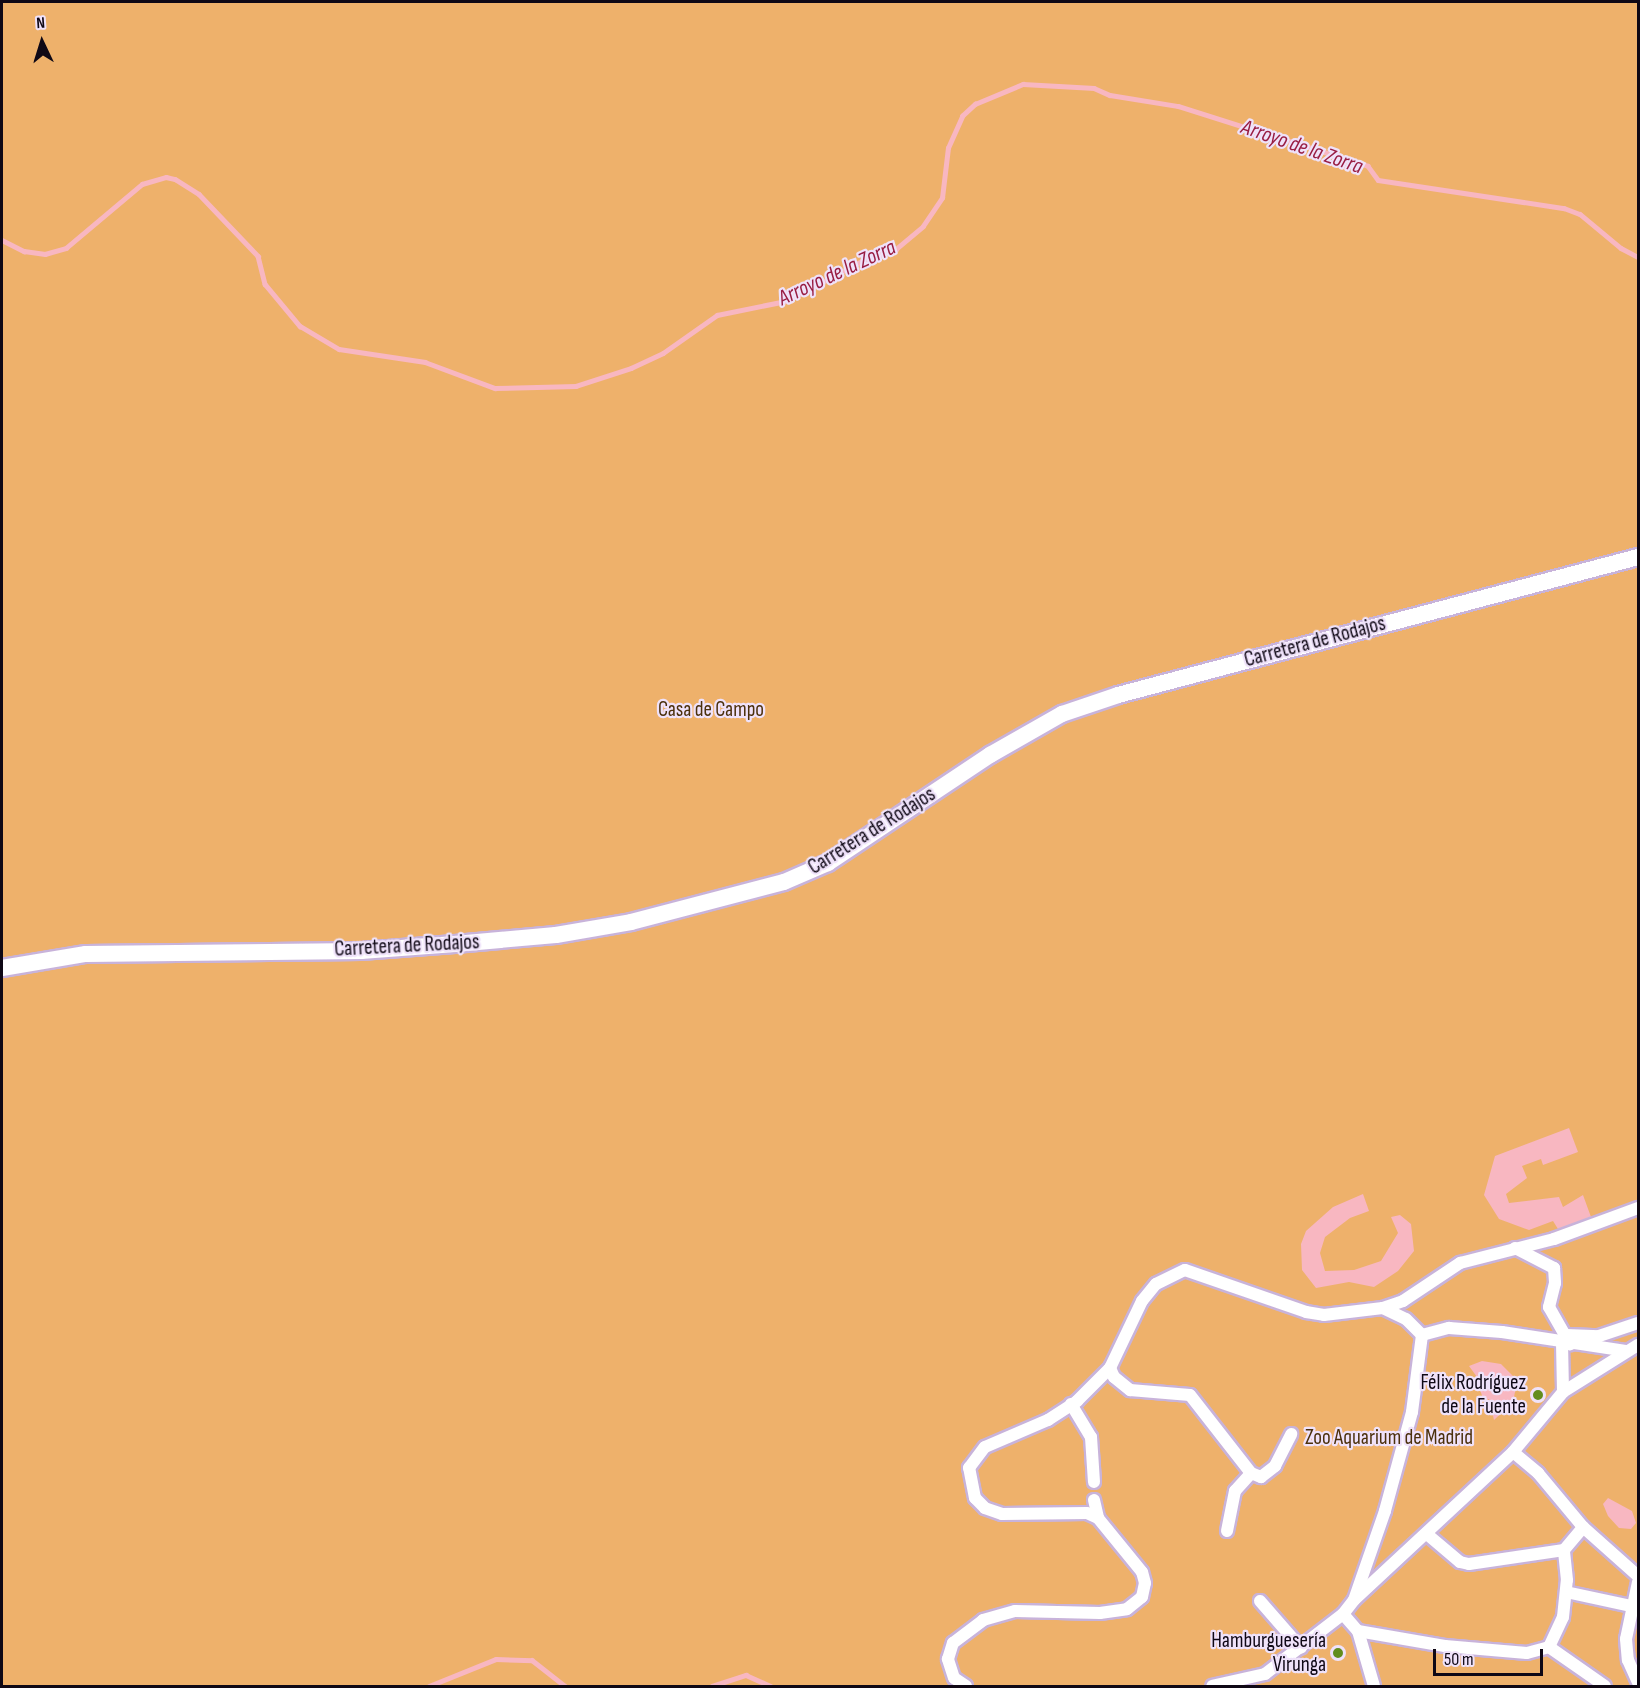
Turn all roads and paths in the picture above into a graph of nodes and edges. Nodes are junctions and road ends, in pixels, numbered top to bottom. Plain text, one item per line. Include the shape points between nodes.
1 (1638, 556) edge
2 (2, 968) edge
3 (1638, 1208) edge
4 (1515, 1248) junction
5 (1383, 1308) junction
6 (1638, 1323) edge
7 (1422, 1335) junction
8 (1566, 1340) junction
9 (1638, 1345) edge
10 (1626, 1351) junction
11 (1110, 1368) junction
12 (1563, 1392) junction
13 (1071, 1404) junction
14 (1291, 1434) dead end
15 (1513, 1452) junction
16 (1251, 1473) junction
17 (1094, 1482) dead end
18 (1094, 1500) dead end
19 (1098, 1518) junction
20 (1583, 1527) junction
21 (1227, 1531) dead end
22 (1428, 1535) junction
23 (1564, 1550) junction
24 (1638, 1576) edge
25 (1638, 1582) edge
26 (1566, 1592) junction
27 (1354, 1600) junction
28 (1260, 1601) dead end
29 (1632, 1605) junction
30 (1344, 1614) junction
31 (1358, 1631) junction
32 (1550, 1647) junction
33 (1301, 1648) junction
34 (1638, 1682) edge
35 (966, 1686) edge
36 (1212, 1686) edge
37 (1374, 1686) edge
38 (1605, 1686) edge

1 - 2 street, Carretera de Rodajos via 1140,689 1062,714 990,755 828,864 783,882 631,922 556,935 361,951 86,954
3 - 4 street via 1554,1239
4 - 5 street via 1460,1263 1402,1301
4 - 8 street via 1554,1268 1549,1307
5 - 7 street via 1406,1318
5 - 11 street via 1324,1315 1306,1312 1185,1270 1156,1284 1142,1301
6 - 8 street via 1599,1336
7 - 8 street via 1449,1328
7 - 27 street via 1412,1412 1386,1511
8 - 10 street
8 - 12 street
9 - 10 street
10 - 12 street
11 - 13 street
11 - 16 street via 1114,1377 1130,1390 1190,1395
12 - 15 street
13 - 17 street via 1091,1437
13 - 19 street via 1048,1419 985,1447 969,1468 969,1483 975,1498 985,1508 1002,1514 1087,1514
14 - 16 street via 1275,1466 1261,1477
15 - 20 street via 1538,1473
15 - 22 street
16 - 21 street via 1235,1491
18 - 19 street
19 - 35 street via 1142,1572 1146,1583 1142,1598 1127,1609 1100,1613 1015,1611 983,1620 953,1643 948,1659 954,1678
20 - 23 street
20 - 24 street
22 - 23 street via 1465,1564
22 - 27 street
23 - 26 street
25 - 29 street
26 - 29 street
26 - 32 street via 1563,1617
27 - 30 street
28 - 33 street
29 - 34 street via 1626,1639 1628,1660
30 - 31 street
30 - 33 street
31 - 32 street via 1500,1652 1527,1653
31 - 37 street
32 - 38 street
33 - 36 street via 1265,1674

